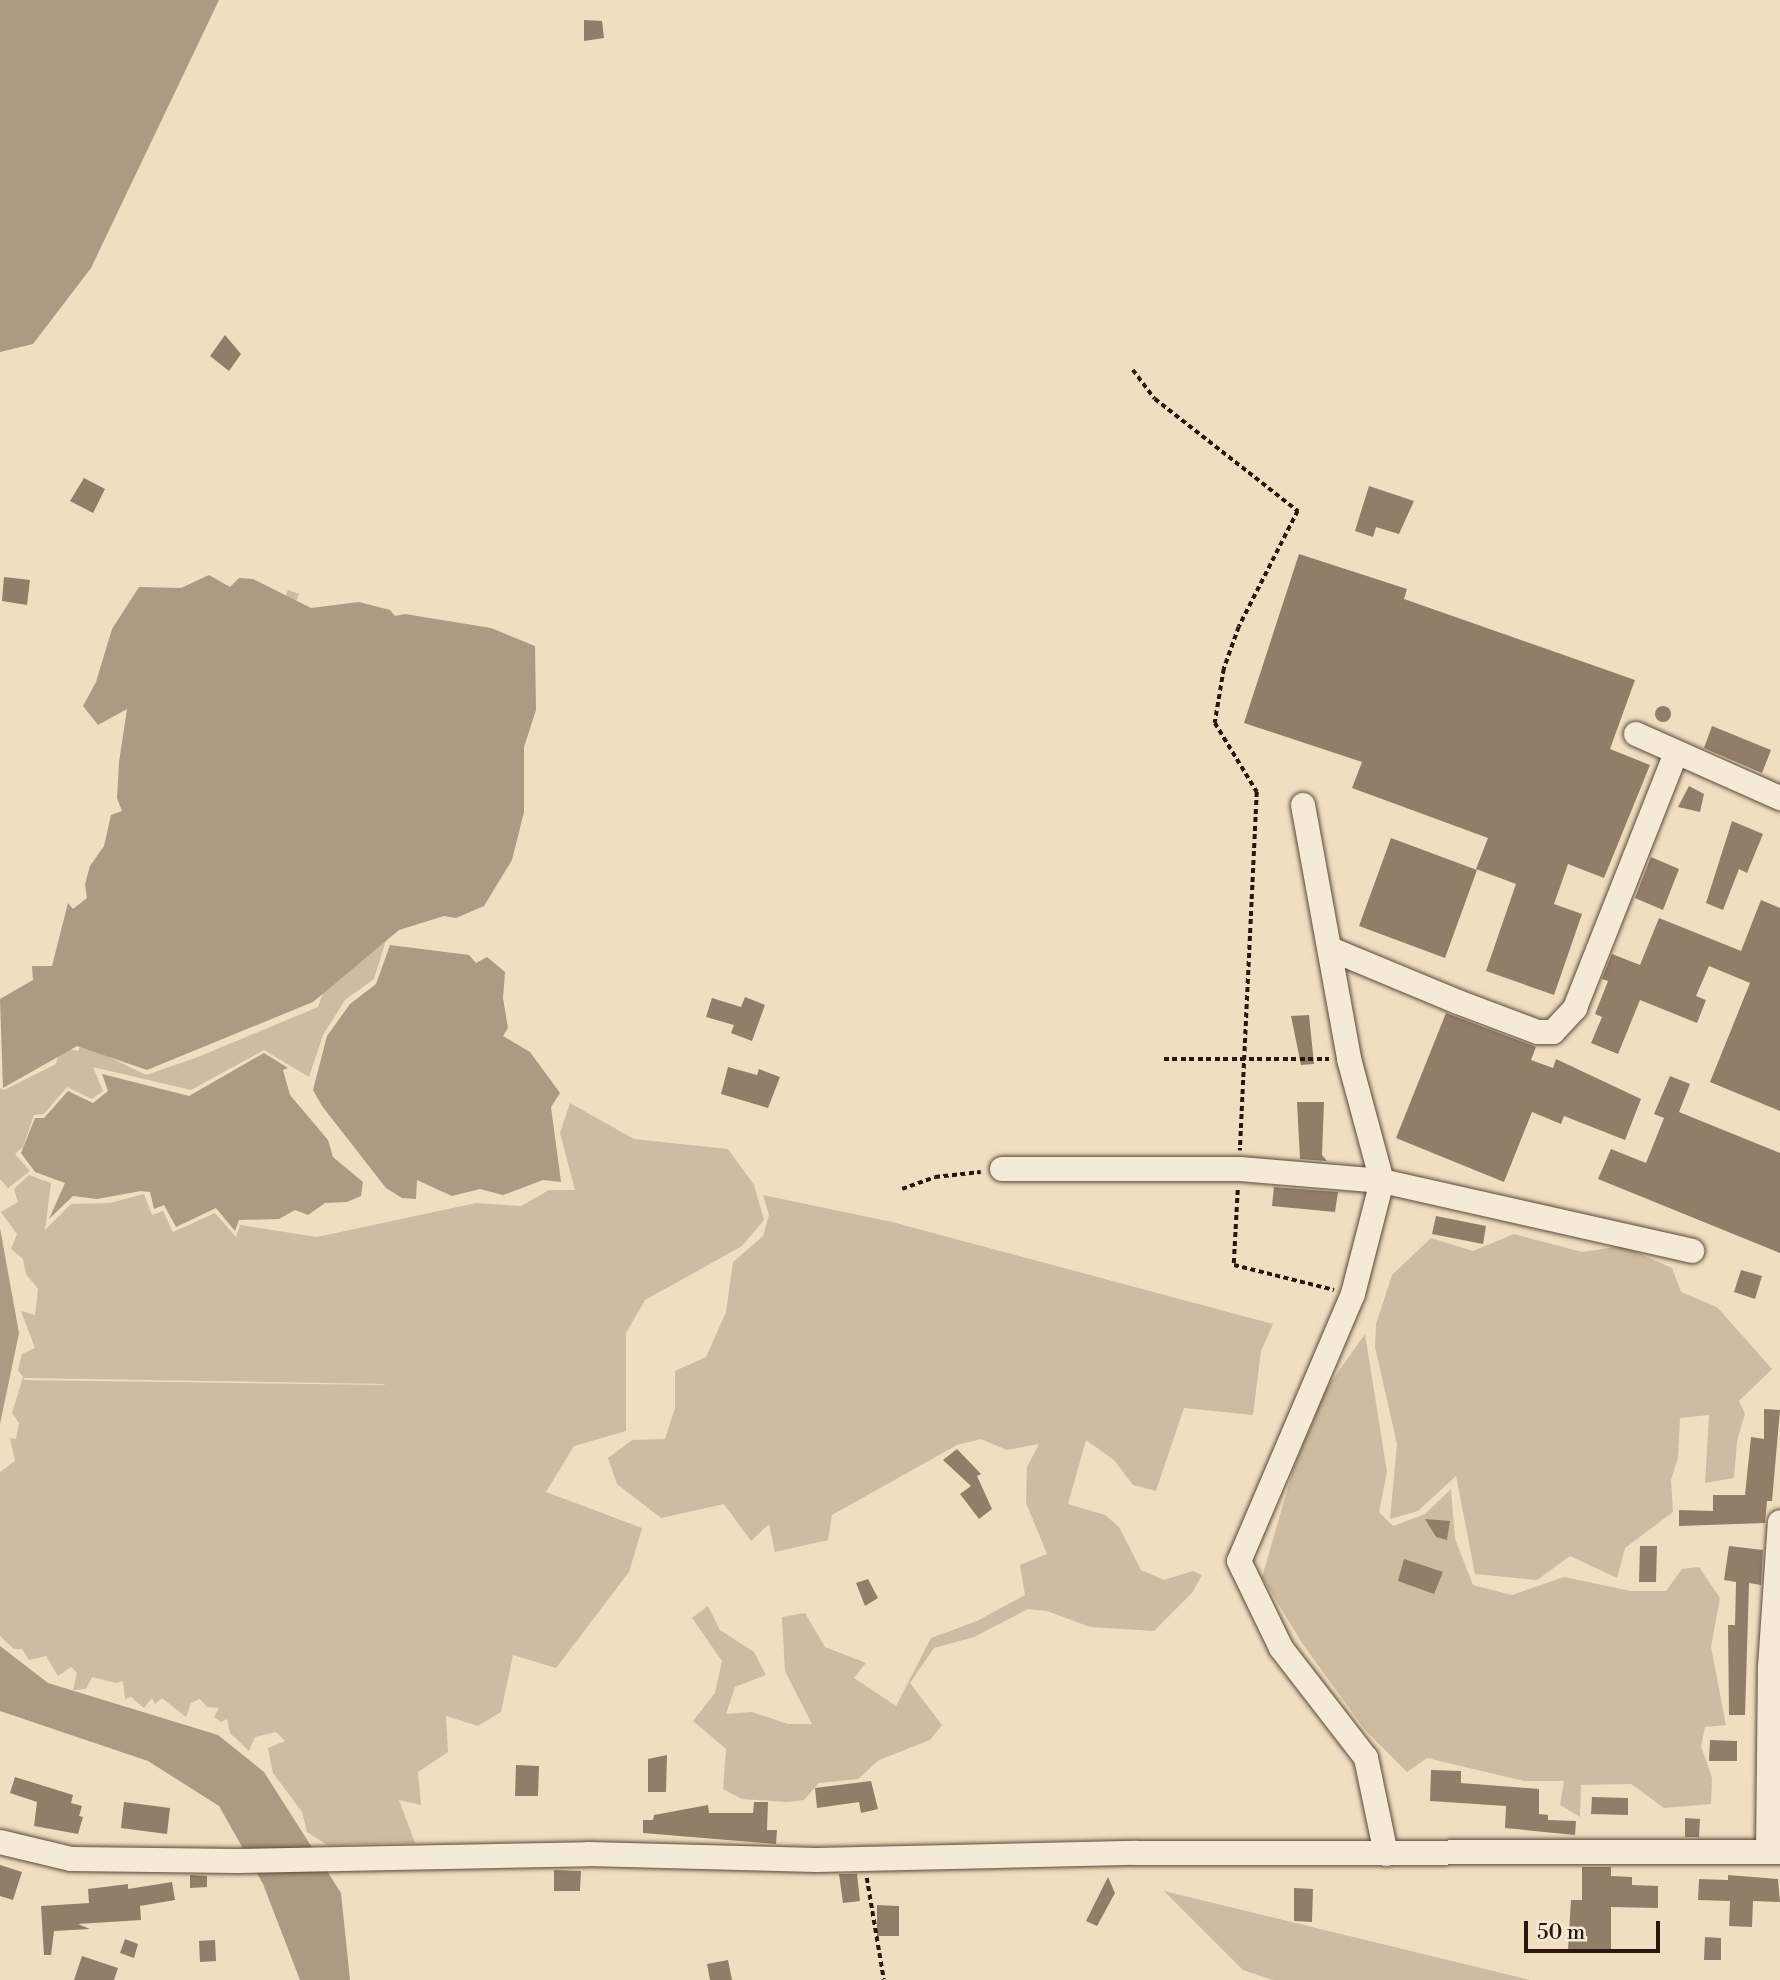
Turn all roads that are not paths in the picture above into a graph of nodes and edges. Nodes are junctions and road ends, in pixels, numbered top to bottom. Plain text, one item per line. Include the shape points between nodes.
1 (1636, 734) dead end
2 (1676, 753) junction
3 (1780, 798) edge
4 (1303, 805) dead end
5 (1333, 950) junction
6 (1002, 1169) road end
7 (1382, 1181) junction
8 (1692, 1251) dead end
9 (1780, 1522) edge
10 (0, 1842) edge
11 (1774, 1852) edge
12 (1386, 1854) junction

1 - 2 street
2 - 3 street
2 - 5 street via 1575,1008 1553,1032 1538,1032
4 - 5 street
5 - 7 street via 1349,1059
6 - 7 street via 1240,1170
7 - 8 street
7 - 12 street via 1353,1294 1239,1561 1282,1648 1366,1758
9 - 11 street via 1770,1667
10 - 12 street via 71,1859 238,1861 588,1854 864,1859
11 - 12 street

